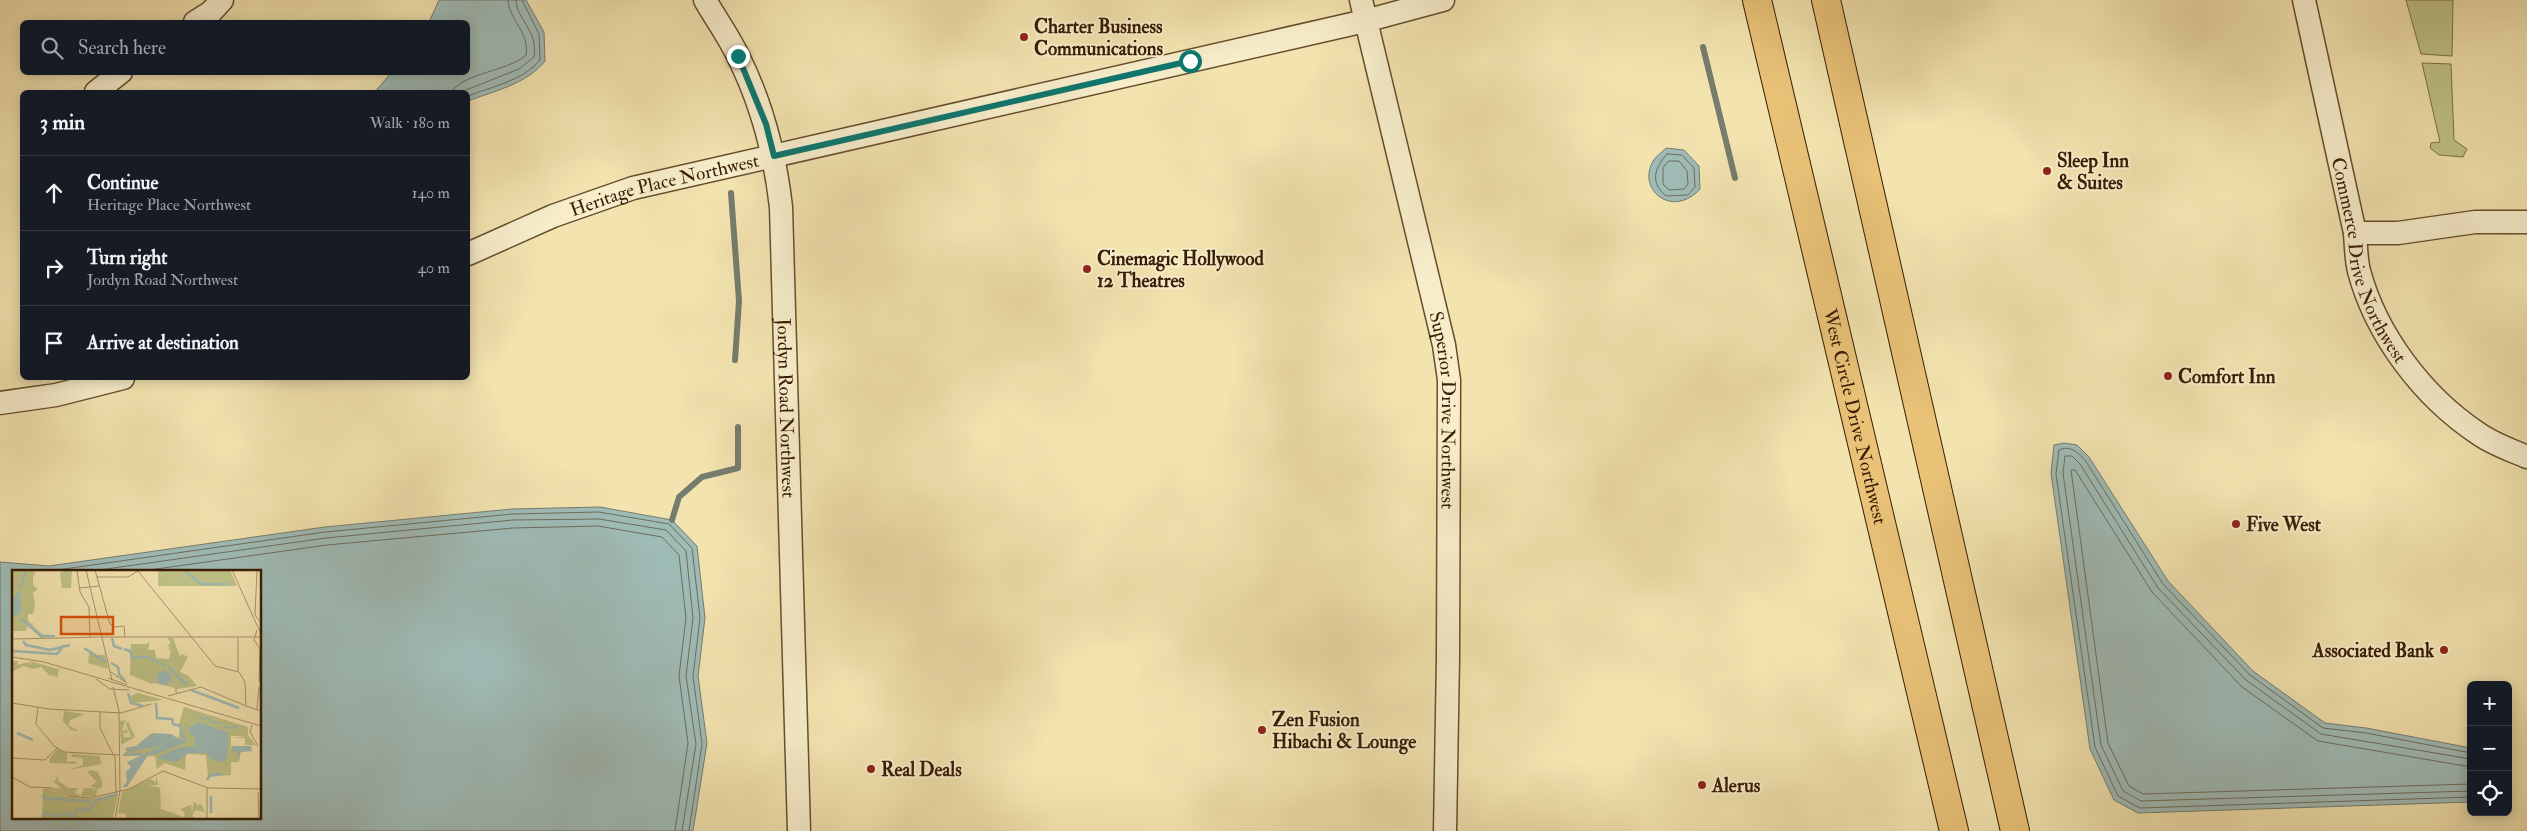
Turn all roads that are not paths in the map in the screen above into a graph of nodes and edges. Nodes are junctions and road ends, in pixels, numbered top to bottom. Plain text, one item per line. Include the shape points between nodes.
1 (705, 0) edge
2 (1444, 0) edge
3 (1757, 0) edge
4 (1826, 0) edge
5 (2304, 0) edge
6 (1363, 10) edge
7 (116, 75) edge
8 (98, 90) edge
9 (774, 156) junction
10 (2527, 222) edge
11 (2355, 233) junction
12 (470, 253) edge
13 (106, 380) edge
14 (54, 386) edge
15 (0, 403) edge
16 (2527, 456) edge
17 (798, 831) edge
18 (1444, 831) edge
19 (1954, 831) edge
20 (2015, 831) edge

1 - 9 street, Jordyn Road Northwest via 752,87
2 - 6 street, Heritage Place Northwest
3 - 19 main road, West Circle Drive Northwest
4 - 20 main road
5 - 11 street, Commerce Drive Northwest
6 - 9 street, Heritage Place Northwest
6 - 18 street, Superior Drive Northwest via 1444,345 1449,380
7 - 8 street
9 - 12 street, Heritage Place Northwest via 633,188 554,216
9 - 17 street, Jordyn Road Northwest via 781,207
10 - 11 street via 2475,222 2398,233
11 - 16 street, Commerce Drive Northwest via 2359,270 2375,312 2394,347 2429,392 2459,420 2480,435
13 - 14 street
14 - 15 street

